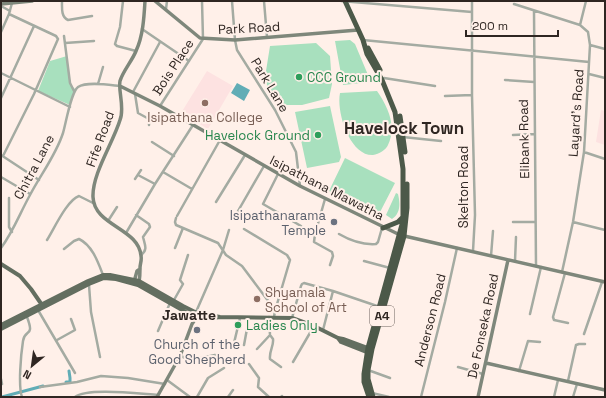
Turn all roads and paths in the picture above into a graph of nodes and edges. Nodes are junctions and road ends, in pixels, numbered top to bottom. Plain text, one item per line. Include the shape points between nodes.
1 (30, 1) edge
2 (62, 1) edge
3 (122, 1) edge
4 (145, 1) edge
5 (155, 1) edge
6 (167, 1) edge
7 (202, 1) edge
8 (232, 1) edge
9 (264, 1) edge
10 (344, 1) edge
11 (472, 1) edge
12 (586, 1) edge
13 (12, 3) junction
14 (3, 4) edge
15 (514, 4) dead end
16 (166, 9) junction
17 (534, 11) junction
18 (9, 12) junction
19 (472, 12) junction
20 (92, 16) dead end
21 (580, 25) junction
22 (34, 26) junction
23 (142, 29) junction
24 (358, 30) junction
25 (1, 32) edge
26 (64, 36) dead end
27 (267, 37) junction
28 (203, 39) junction
29 (235, 40) junction
30 (363, 40) junction
31 (94, 41) dead end
32 (160, 42) junction
33 (65, 43) junction
34 (590, 45) junction
35 (605, 49) edge
36 (136, 51) junction
37 (472, 51) junction
38 (534, 56) junction
39 (189, 61) junction
40 (589, 62) junction
41 (103, 67) dead end
42 (1, 73) edge
43 (589, 74) junction
44 (11, 78) junction
45 (384, 78) junction
46 (605, 78) edge
47 (505, 80) dead end
48 (534, 82) junction
49 (98, 84) junction
50 (120, 86) junction
51 (435, 86) dead end
52 (36, 91) junction
53 (74, 92) junction
54 (134, 92) junction
55 (472, 95) junction
56 (445, 96) dead end
57 (1, 98) edge
58 (160, 106) junction
59 (70, 107) junction
60 (149, 125) dead end
61 (193, 125) junction
62 (534, 134) junction
63 (513, 135) dead end
64 (403, 137) junction
65 (220, 140) junction
66 (441, 141) dead end
67 (152, 142) dead end
68 (584, 152) junction
69 (2, 155) edge
70 (174, 156) junction
71 (245, 156) junction
72 (605, 159) edge
73 (264, 166) junction
74 (140, 170) dead end
75 (163, 172) junction
76 (138, 174) junction
77 (278, 174) junction
78 (1, 177) edge
79 (135, 179) dead end
80 (39, 180) junction
81 (155, 184) junction
82 (300, 186) junction
83 (192, 190) junction
84 (30, 194) junction
85 (9, 198) dead end
86 (325, 199) junction
87 (216, 202) dead end
88 (94, 203) junction
89 (117, 207) dead end
90 (136, 215) junction
91 (404, 216) junction
92 (234, 218) dead end
93 (108, 221) junction
94 (513, 222) dead end
95 (535, 222) junction
96 (573, 222) junction
97 (301, 226) dead end
98 (183, 228) junction
99 (383, 228) junction
100 (244, 229) dead end
101 (229, 230) dead end
102 (605, 230) edge
103 (12, 232) junction
104 (493, 232) dead end
105 (126, 234) junction
106 (339, 234) dead end
107 (402, 236) junction
108 (516, 237) dead end
109 (47, 240) dead end
110 (1, 248) edge
111 (175, 248) dead end
112 (457, 248) junction
113 (64, 249) dead end
114 (223, 250) junction
115 (473, 252) junction
116 (141, 255) junction
117 (188, 255) dead end
118 (491, 256) junction
119 (508, 260) junction
120 (364, 261) dead end
121 (515, 261) junction
122 (1, 264) edge
123 (330, 265) dead end
124 (536, 266) junction
125 (541, 267) junction
126 (391, 268) junction
127 (564, 273) junction
128 (103, 275) junction
129 (88, 282) junction
130 (136, 282) junction
131 (604, 282) edge
132 (333, 291) junction
133 (172, 302) junction
134 (43, 306) junction
135 (380, 307) junction
136 (38, 310) junction
137 (275, 311) junction
138 (195, 313) junction
139 (530, 314) dead end
140 (27, 317) junction
141 (240, 317) junction
142 (249, 317) junction
143 (269, 317) junction
144 (274, 317) junction
145 (292, 318) junction
146 (71, 319) dead end
147 (568, 323) dead end
148 (1, 324) edge
149 (314, 326) junction
150 (1, 329) edge
151 (323, 331) junction
152 (158, 332) dead end
153 (584, 334) dead end
154 (270, 335) junction
155 (57, 340) junction
156 (540, 342) dead end
157 (234, 343) dead end
158 (585, 344) dead end
159 (244, 345) dead end
160 (257, 349) dead end
161 (370, 351) junction
162 (180, 356) junction
163 (215, 356) dead end
164 (100, 357) dead end
165 (293, 362) dead end
166 (486, 362) junction
167 (249, 364) dead end
168 (281, 367) dead end
169 (458, 367) dead end
170 (224, 368) dead end
171 (368, 370) junction
172 (519, 371) junction
173 (75, 373) dead end
174 (483, 374) junction
175 (390, 378) dead end
176 (1, 379) edge
177 (168, 380) junction
178 (558, 380) junction
179 (568, 382) junction
180 (2, 384) edge
181 (165, 384) junction
182 (577, 384) junction
183 (40, 387) dead end
184 (233, 390) dead end
185 (605, 391) edge
186 (22, 396) edge
187 (158, 396) edge
188 (372, 396) edge
189 (75, 397) edge
190 (190, 397) edge
191 (197, 397) edge
192 (228, 397) edge
193 (269, 397) edge
194 (389, 397) edge
195 (421, 397) edge
196 (478, 397) edge
197 (554, 397) edge
198 (573, 397) edge

1 - 13 main road
2 - 20 street via 63,17 68,20
3 - 36 street via 120,27 115,44
4 - 23 main road, Fife Road
5 - 16 main road, Park Road
6 - 16 street
7 - 28 street
8 - 29 street, Park Lane
9 - 27 street
10 - 19 street
10 - 24 highway, A4
11 - 19 street, Skelton Road
12 - 21 street
13 - 14 main road
13 - 18 street
14 - 18 street
15 - 17 street
16 - 28 main road, Park Road
17 - 21 street
17 - 38 street, Elibank Road
18 - 22 street
18 - 25 street
19 - 37 street, Skelton Road
21 - 34 street, Layard's Road via 588,32
22 - 44 street
22 - 52 street via 58,39
23 - 32 street
23 - 36 main road, Fife Road
24 - 27 main road, Park Road
24 - 30 highway, A4
26 - 33 street
27 - 29 main road, Park Road
28 - 29 main road, Park Road
28 - 39 street, Bois Place
29 - 82 street, Park Lane via 238,50 275,110 296,152
30 - 37 street
30 - 45 highway, A4
30 - 91 highway, A4 via 367,54 389,94 397,120 403,169
31 - 33 street
32 - 39 street
32 - 54 street
33 - 53 street via 70,83
34 - 35 street
34 - 40 street, Layard's Road
36 - 50 main road, Fife Road
37 - 38 street
37 - 55 street, Skelton Road
38 - 40 street
38 - 48 street, Elibank Road
39 - 58 street, Bois Place
40 - 43 street, Layard's Road
41 - 49 street
42 - 44 street
43 - 46 street
43 - 68 street, Layard's Road
44 - 52 street
44 - 57 street
45 - 51 street
45 - 64 highway, A4 via 398,111
47 - 48 street
48 - 62 street, Elibank Road
49 - 50 street
49 - 53 street via 80,86
50 - 54 main road, Isipathana Mawatha
50 - 88 main road, Fife Road via 122,115 97,175 93,190
52 - 59 street
52 - 69 street
53 - 59 street, Chitra Lane
54 - 58 main road, Isipathana Mawatha
54 - 60 street via 138,112 149,119
55 - 56 street
55 - 115 street, Skelton Road via 475,215
58 - 61 main road, Isipathana Mawatha
59 - 80 street, Chitra Lane via 63,134
61 - 65 main road, Isipathana Mawatha
61 - 70 street
62 - 63 street
62 - 95 street, Elibank Road
64 - 66 street
64 - 107 highway, A4 via 407,221
65 - 71 main road, Isipathana Mawatha
65 - 83 street
67 - 70 street
68 - 72 street
68 - 96 street, Layard's Road
69 - 80 street
70 - 75 street
71 - 73 main road, Isipathana Mawatha
71 - 87 street
73 - 77 main road, Isipathana Mawatha
73 - 92 street
74 - 76 street
75 - 81 street
75 - 83 street
76 - 79 street
76 - 81 street
77 - 82 main road, Isipathana Mawatha
77 - 97 street via 263,204
78 - 84 street
80 - 84 street, Chitra Lane
81 - 90 street
82 - 86 main road, Isipathana Mawatha
83 - 98 street via 175,222
84 - 103 street, Chitra Lane
85 - 103 street via 9,227
86 - 99 main road, Isipathana Mawatha
86 - 123 street via 314,242 332,252
88 - 93 main road
88 - 109 street via 79,196 74,198
89 - 93 street
90 - 105 street
90 - 116 street via 150,226 143,237 146,249
91 - 99 highway via 398,222
91 - 107 highway, A4
93 - 105 main road
94 - 95 street
95 - 124 street, Elibank Road
96 - 102 street
96 - 127 street, Layard's Road
98 - 111 street
98 - 114 street via 218,243
99 - 106 street via 376,244 360,243
99 - 107 main road, Isipathana Mawatha
100 - 137 street via 287,255 290,260
101 - 114 street
103 - 110 street, Chitra Lane
104 - 118 street
105 - 116 main road via 137,244
107 - 112 main road, Isipathana Mawatha
107 - 126 highway, A4
107 - 161 highway, A4
108 - 121 street
112 - 115 main road, Isipathana Mawatha
112 - 195 street, Anderson Road
113 - 128 street via 74,241 83,241 93,253
114 - 137 street via 242,266
114 - 138 street
115 - 118 main road, Isipathana Mawatha
116 - 130 main road
117 - 133 street via 180,280 183,284
118 - 119 main road, Isipathana Mawatha
119 - 121 main road, Isipathana Mawatha
119 - 166 main road, De Fonseka Road
120 - 126 street
121 - 124 main road, Isipathana Mawatha
122 - 134 main road via 20,276
124 - 125 main road, Isipathana Mawatha
125 - 127 main road, Isipathana Mawatha
125 - 139 street
126 - 135 highway, A4
127 - 131 main road, Isipathana Mawatha
127 - 147 street, Layard's Road via 553,317 554,320
128 - 129 main road
128 - 130 main road via 117,275
129 - 130 main road via 104,278
129 - 134 main road
129 - 164 street
130 - 133 main road
131 - 153 street
132 - 135 street
132 - 145 street via 302,284
132 - 151 street
133 - 138 main road
133 - 152 street
134 - 136 main road
134 - 148 main road
135 - 161 highway, A4
136 - 140 main road
136 - 155 street
137 - 144 street
138 - 141 main road
138 - 162 main road
140 - 150 main road
140 - 186 street via 31,328 23,340 20,388
141 - 142 main road
141 - 157 street
142 - 143 main road
142 - 159 street
143 - 144 main road
143 - 154 street
144 - 145 main road
145 - 149 main road
146 - 155 street via 75,331
149 - 151 main road
149 - 165 street
151 - 161 main road via 341,342
154 - 160 street
154 - 168 street via 274,338 274,343 269,354 270,359
155 - 173 street
156 - 172 street via 528,341
158 - 179 street via 576,345
161 - 171 highway, A4
161 - 188 highway, A4 via 364,382
162 - 163 street via 192,360
162 - 177 main road
166 - 172 main road
166 - 174 main road, De Fonseka Road
167 - 193 street via 259,378 258,387
169 - 174 street
170 - 191 street via 208,378
171 - 175 street
171 - 188 highway, A4
172 - 178 main road
174 - 196 main road, De Fonseka Road
176 - 180 street
177 - 181 main road
177 - 190 street
178 - 179 main road
178 - 197 street
179 - 182 main road
181 - 183 street via 101,376
181 - 187 main road
182 - 185 main road
182 - 198 street
184 - 192 street
187 - 189 street via 100,392 78,394
188 - 194 street

